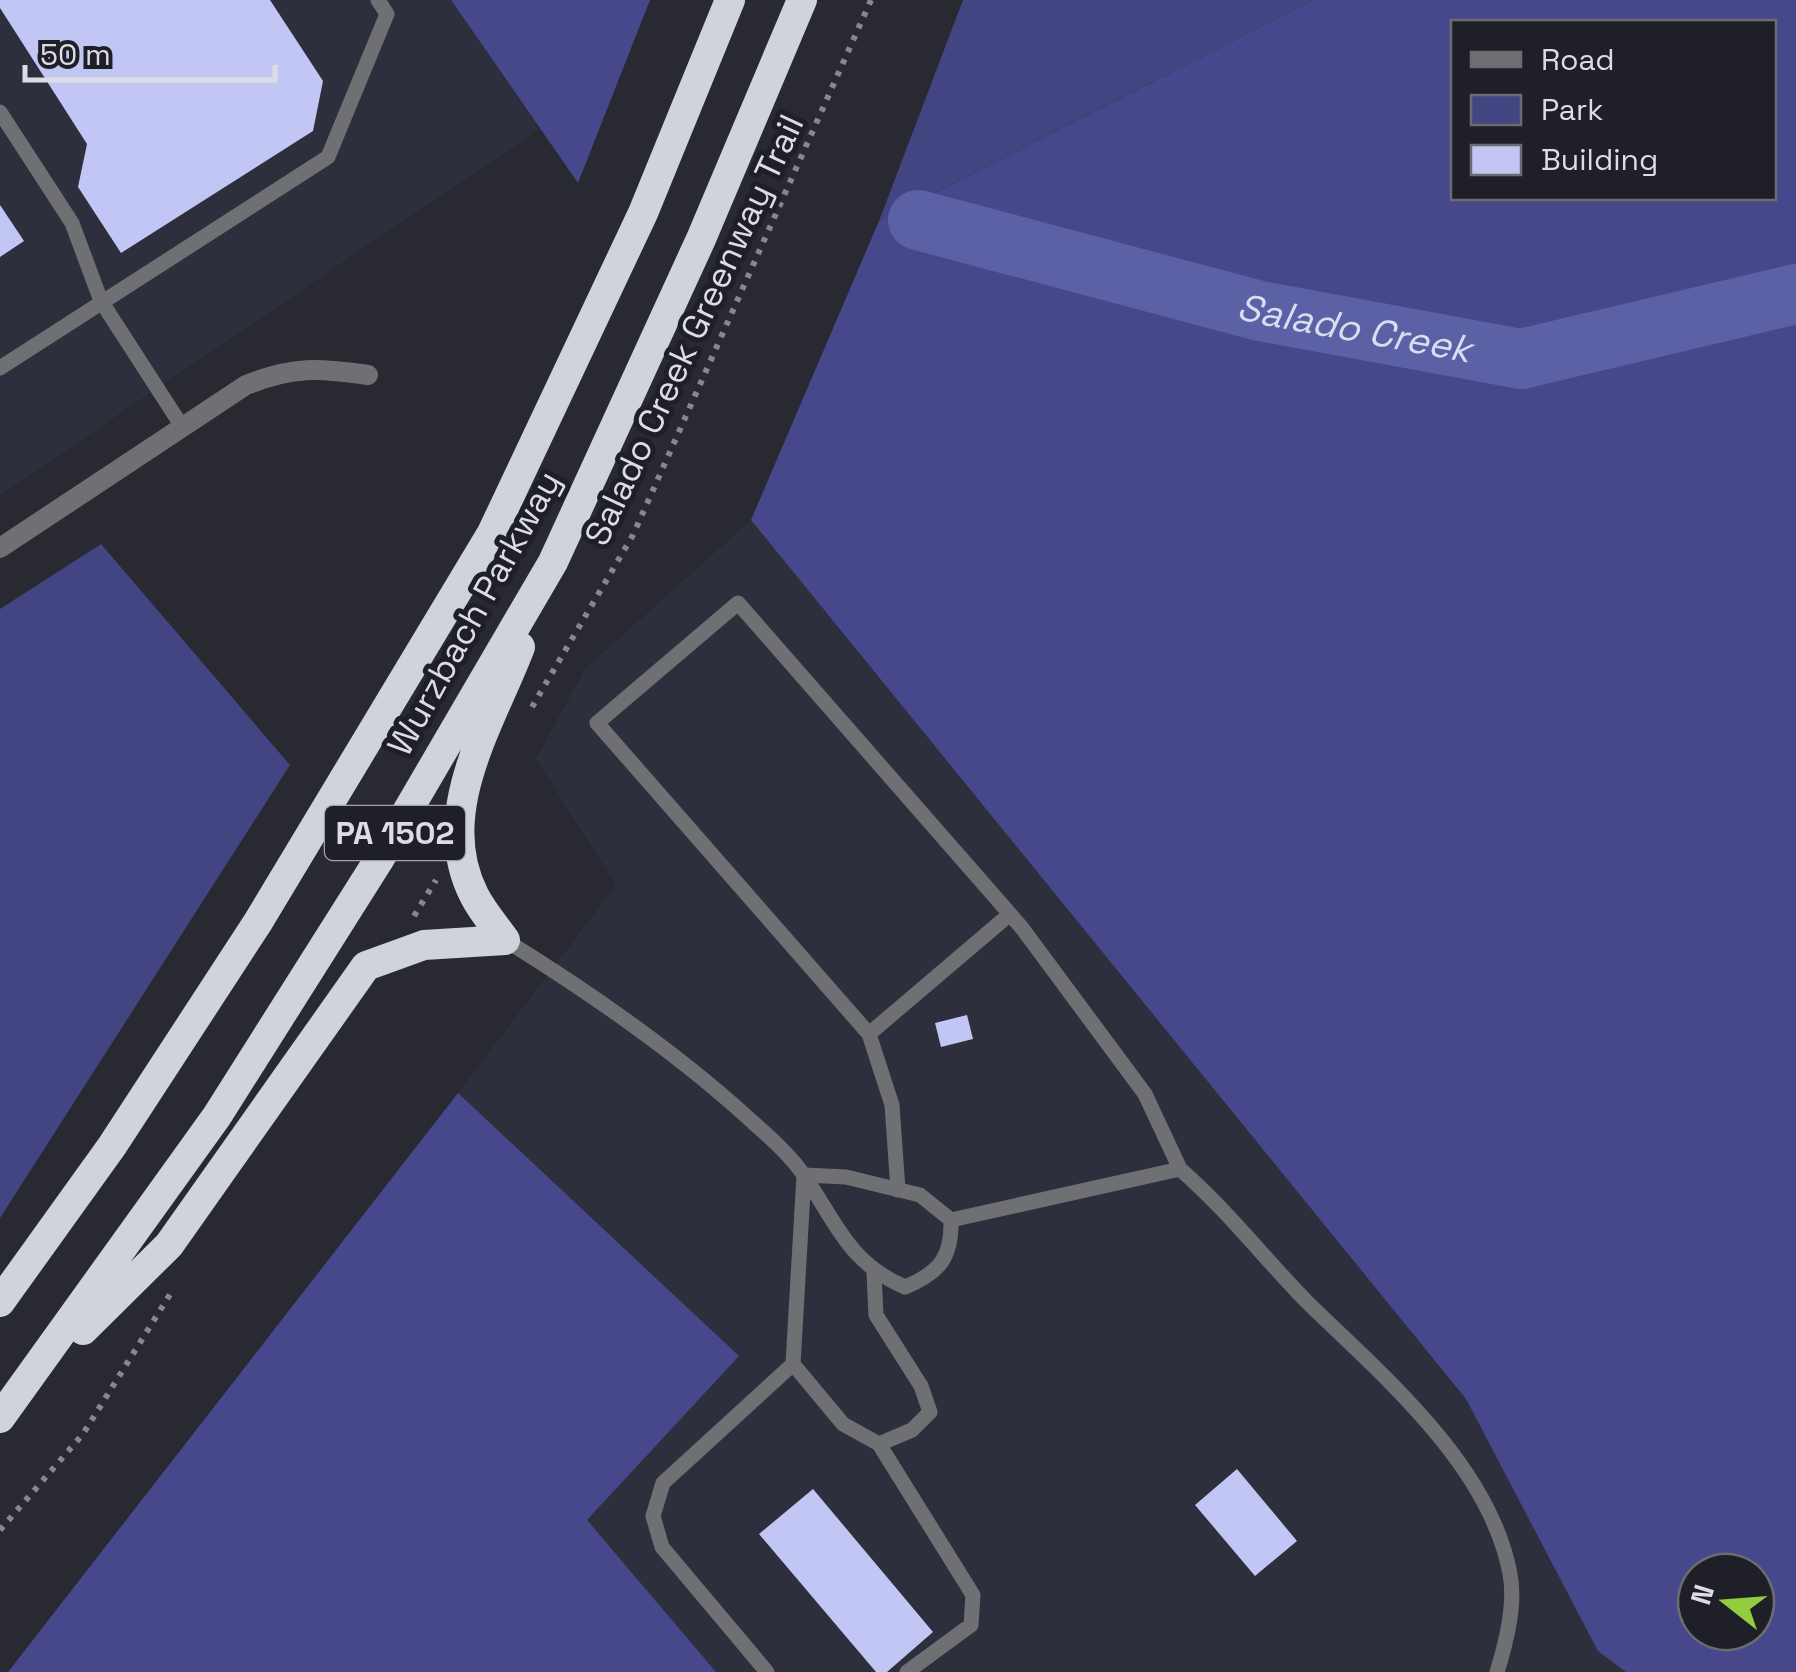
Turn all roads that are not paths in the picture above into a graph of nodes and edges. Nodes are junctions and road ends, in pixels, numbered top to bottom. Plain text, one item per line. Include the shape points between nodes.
1 (378, 0) edge
2 (730, 0) edge
3 (802, 0) edge
4 (0, 112) edge
5 (102, 300) junction
6 (0, 368) edge
7 (368, 375) dead end
8 (184, 428) junction
9 (0, 548) edge
10 (553, 562) junction
11 (1010, 914) junction
12 (505, 940) junction
13 (869, 1034) junction
14 (1180, 1170) junction
15 (804, 1175) junction
16 (898, 1190) junction
17 (950, 1220) junction
18 (874, 1274) junction
19 (0, 1302) edge
20 (793, 1364) junction
21 (24, 1389) junction
22 (0, 1418) edge
23 (879, 1444) junction
24 (767, 1672) edge
25 (907, 1672) edge
26 (1497, 1672) edge

1 - 5 lane via 388,14 328,157
2 - 19 highway, Wurzbach Parkway / PA 1502 via 643,214 492,533 258,922 112,1146
3 - 10 highway, Wurzbach Parkway / PA 1502
4 - 5 lane via 72,224
5 - 6 lane
5 - 8 lane
7 - 8 street via 309,367 280,372 246,384
8 - 9 street
10 - 12 highway via 459,801 463,865 474,896
10 - 21 highway, Wurzbach Parkway / PA 1502 via 380,858 218,1116
11 - 13 lane
11 - 13 lane via 738,603 597,722
11 - 14 lane via 1145,1094
12 - 15 lane via 580,987 746,1116
12 - 21 highway via 424,945 366,966 168,1245
13 - 16 lane via 892,1105
14 - 17 lane
14 - 26 lane via 1402,1392 1456,1460 1492,1522 1510,1576 1507,1640
15 - 16 lane
15 - 18 lane via 830,1222
15 - 20 lane
16 - 17 lane via 920,1195
17 - 18 lane via 952,1249 934,1275 905,1287
18 - 23 lane via 876,1314 930,1412 912,1430
20 - 23 lane via 843,1424
20 - 24 lane via 663,1483 654,1516 662,1547
21 - 22 highway, Wurzbach Parkway / PA 1502
23 - 25 lane via 973,1595 971,1625

